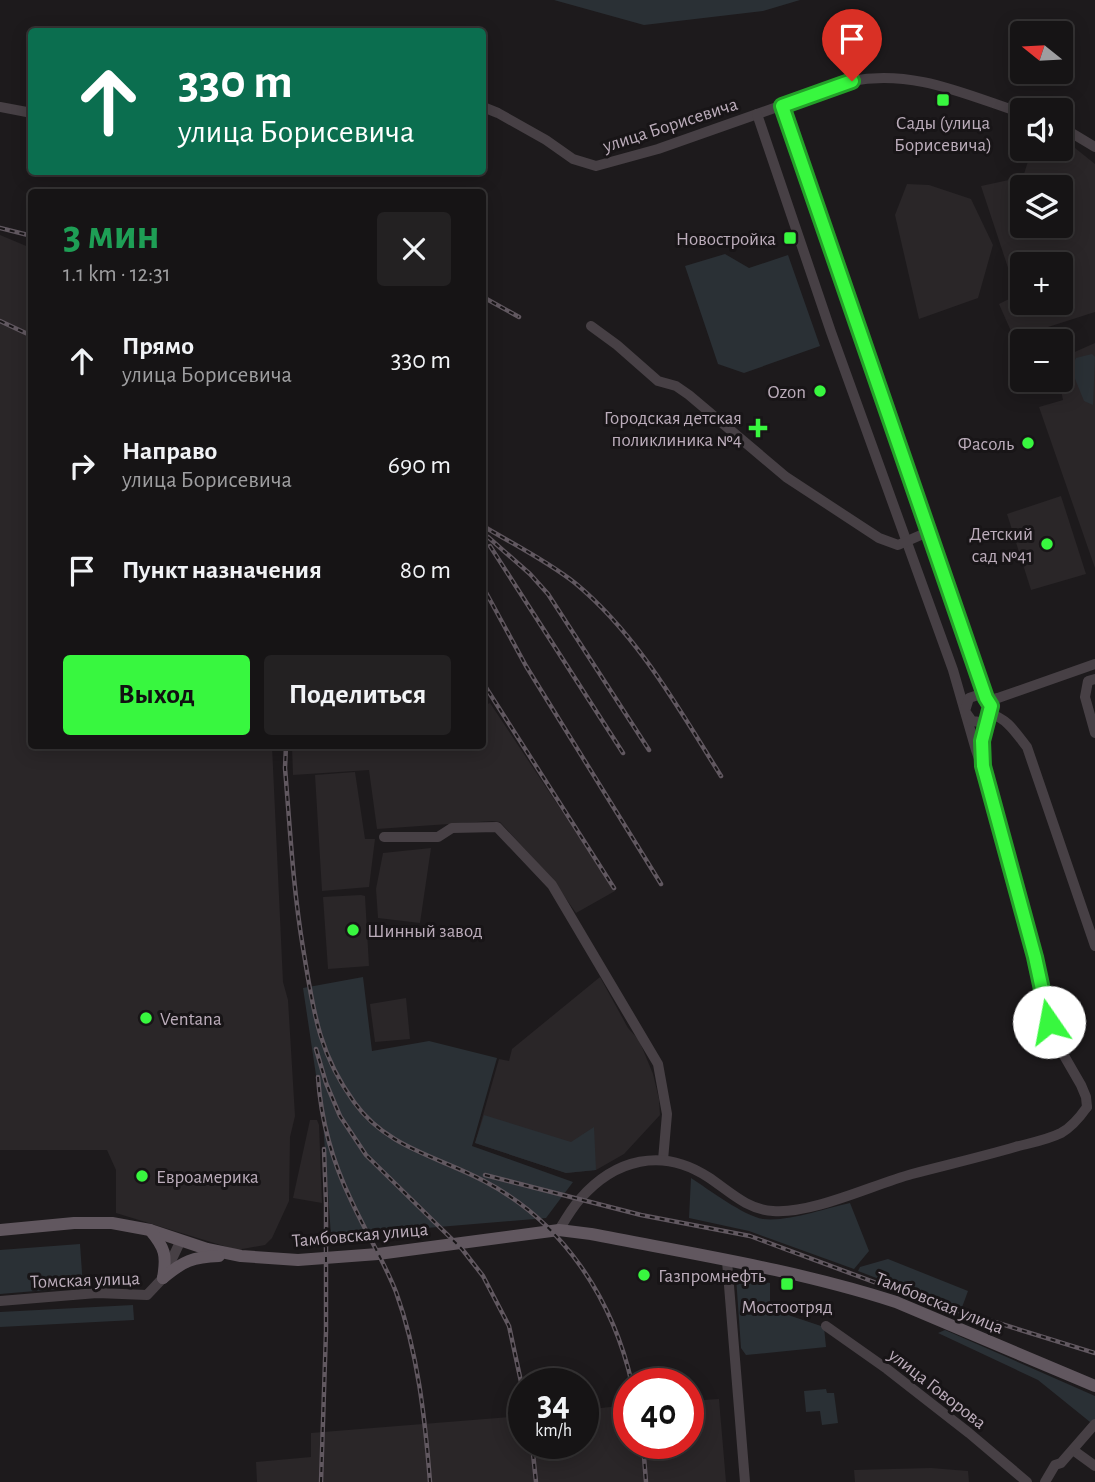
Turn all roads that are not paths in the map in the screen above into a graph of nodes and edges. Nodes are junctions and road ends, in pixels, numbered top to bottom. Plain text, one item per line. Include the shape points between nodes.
1 (782, 106) junction
2 (0, 107) edge
3 (486, 108) edge
4 (1010, 109) edge
5 (28, 112) edge
6 (757, 114) junction
7 (1073, 134) edge
8 (1095, 147) edge
9 (591, 326) dead end
10 (930, 531) junction
11 (907, 541) junction
12 (1095, 664) edge
13 (1095, 679) edge
14 (991, 699) junction
15 (965, 711) junction
16 (990, 714) junction
17 (1095, 733) edge
18 (983, 766) junction
19 (384, 838) dead end
20 (1095, 946) edge
21 (1091, 1108) edge
22 (663, 1160) junction
23 (0, 1230) edge
24 (150, 1230) junction
25 (559, 1230) junction
26 (181, 1240) junction
27 (241, 1256) junction
28 (727, 1261) junction
29 (163, 1278) junction
30 (0, 1301) edge
31 (825, 1326) dead end
32 (1095, 1386) edge
33 (1095, 1424) edge
34 (1073, 1450) junction
35 (1095, 1466) edge
36 (745, 1482) edge
37 (1027, 1482) edge
38 (1045, 1482) edge

1 - 4 street, улица Борисевича via 852,81 886,76 919,80
1 - 6 street, улица Борисевича
1 - 10 street
2 - 5 street
3 - 6 street, улица Борисевича via 573,159 596,166
6 - 11 street, улица Борисевича
7 - 8 street
9 - 11 street via 658,381 689,395 767,462 830,507 892,544
10 - 11 street
10 - 14 street
11 - 15 street, улица Борисевича
12 - 14 street
13 - 17 street via 1088,681 1085,697
14 - 15 street via 973,696
14 - 16 street, улица Борисевича
15 - 16 street via 968,719 976,722
15 - 18 street, улица Борисевича
16 - 18 street, улица Борисевича via 982,741
16 - 20 street via 1009,724 1027,747
18 - 21 street, улица Борисевича via 1049,1022
19 - 22 street via 438,837 452,828 497,827 533,863 552,885 658,1064 667,1114
21 - 22 street via 1067,1129 1043,1139 784,1210 760,1209 694,1168
22 - 25 street via 639,1162 607,1176 579,1200
23 - 24 main road, Тамбовская улица via 112,1223
24 - 26 main road, Тамбовская улица
24 - 29 main road via 164,1251
25 - 27 main road, Тамбовская улица via 326,1259
25 - 28 main road, Тамбовская улица
26 - 27 main road, Тамбовская улица
26 - 29 street, Томская улица
27 - 29 main road via 201,1256 181,1262
28 - 32 main road, Тамбовская улица via 818,1280 896,1303
28 - 36 street
29 - 30 street, Томская улица via 147,1295 97,1293
31 - 37 street, улица Говорова via 887,1369
33 - 34 street
34 - 35 street
34 - 38 street via 1055,1465

